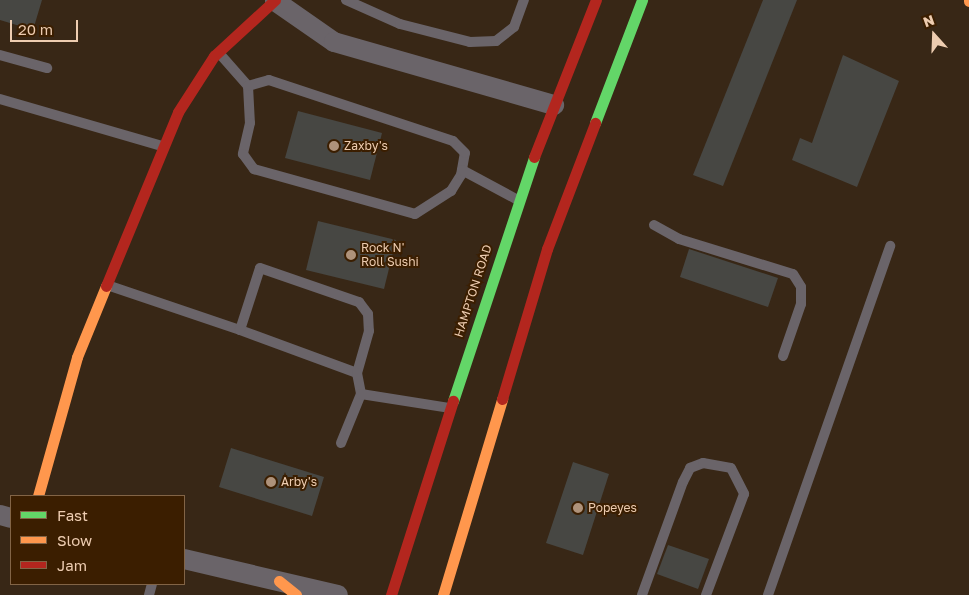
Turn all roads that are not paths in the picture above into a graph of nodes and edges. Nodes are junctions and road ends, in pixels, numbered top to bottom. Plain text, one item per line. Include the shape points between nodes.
1 (346, 0) edge
2 (524, 0) edge
3 (596, 0) edge
4 (642, 0) edge
5 (275, 1) edge
6 (218, 52) junction
7 (0, 55) edge
8 (47, 68) dead end
9 (248, 86) junction
10 (0, 99) edge
11 (554, 105) junction
12 (163, 146) junction
13 (462, 170) junction
14 (518, 200) junction
15 (654, 225) dead end
16 (890, 246) dead end
17 (106, 284) junction
18 (240, 330) junction
19 (783, 356) dead end
20 (357, 373) junction
21 (361, 394) junction
22 (450, 408) junction
23 (341, 443) dead end
24 (38, 495) edge
25 (185, 559) edge
26 (279, 581) junction
27 (296, 595) edge
28 (338, 595) edge
29 (391, 595) edge
30 (443, 595) edge
31 (642, 595) edge
32 (706, 595) edge
33 (768, 595) edge

1 - 2 lane via 400,24 470,42 496,41 514,27
3 - 11 main road, HAMPTON ROAD
4 - 30 main road via 547,249
5 - 6 main road
5 - 11 street via 334,42
6 - 9 lane
6 - 12 main road via 196,78
7 - 8 lane
9 - 13 lane via 269,80 453,141 465,153
9 - 13 lane via 250,123 243,154 254,169 415,214 451,191
10 - 12 lane
11 - 14 main road, HAMPTON ROAD
12 - 17 main road
13 - 14 lane
14 - 22 main road, HAMPTON ROAD
15 - 19 lane via 678,239 793,274 801,287 800,304
16 - 33 lane
17 - 18 lane
17 - 24 main road via 77,357
18 - 20 lane
18 - 20 lane via 260,268 359,302 368,314 369,331
20 - 21 lane
21 - 22 lane
21 - 23 lane
22 - 29 main road, HAMPTON ROAD
25 - 26 street
26 - 27 main road
26 - 28 street
31 - 32 lane via 683,482 690,468 703,463 731,468 744,494

